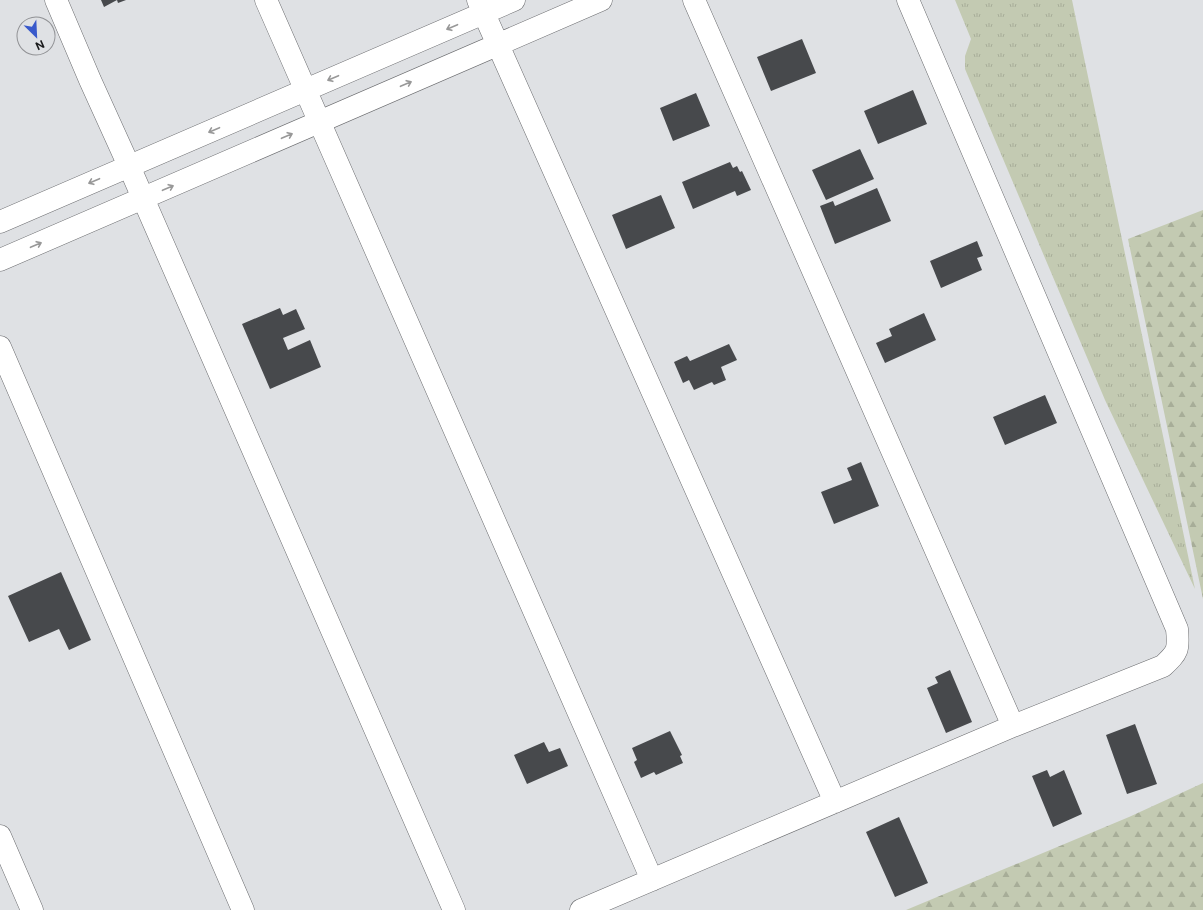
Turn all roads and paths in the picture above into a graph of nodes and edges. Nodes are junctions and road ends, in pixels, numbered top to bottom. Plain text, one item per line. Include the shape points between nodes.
1 (56, 0) edge
2 (266, 0) edge
3 (514, 0) edge
4 (601, 0) edge
5 (694, 0) edge
6 (908, 0) edge
7 (481, 7) edge
8 (497, 45) junction
9 (306, 90) junction
10 (320, 122) junction
11 (130, 166) junction
12 (143, 198) junction
13 (0, 222) edge
14 (0, 260) edge
15 (0, 347) edge
16 (1013, 726) junction
17 (835, 802) junction
18 (0, 836) edge
19 (652, 880) junction
20 (32, 910) edge
21 (243, 910) edge
22 (454, 910) edge
23 (581, 910) edge

1 - 11 street
2 - 9 street
3 - 7 street
4 - 8 street
5 - 16 street
6 - 16 street via 1177,629 1178,644 1174,655 1163,666
7 - 8 street
7 -> 9 street
10 -> 8 street
8 - 17 street
9 - 10 street
9 -> 11 street
12 -> 10 street
10 - 19 street
11 - 12 street
11 -> 13 street
14 -> 12 street
12 - 22 street
15 - 21 street
16 - 17 street
17 - 19 street
18 - 20 street
19 - 23 street

